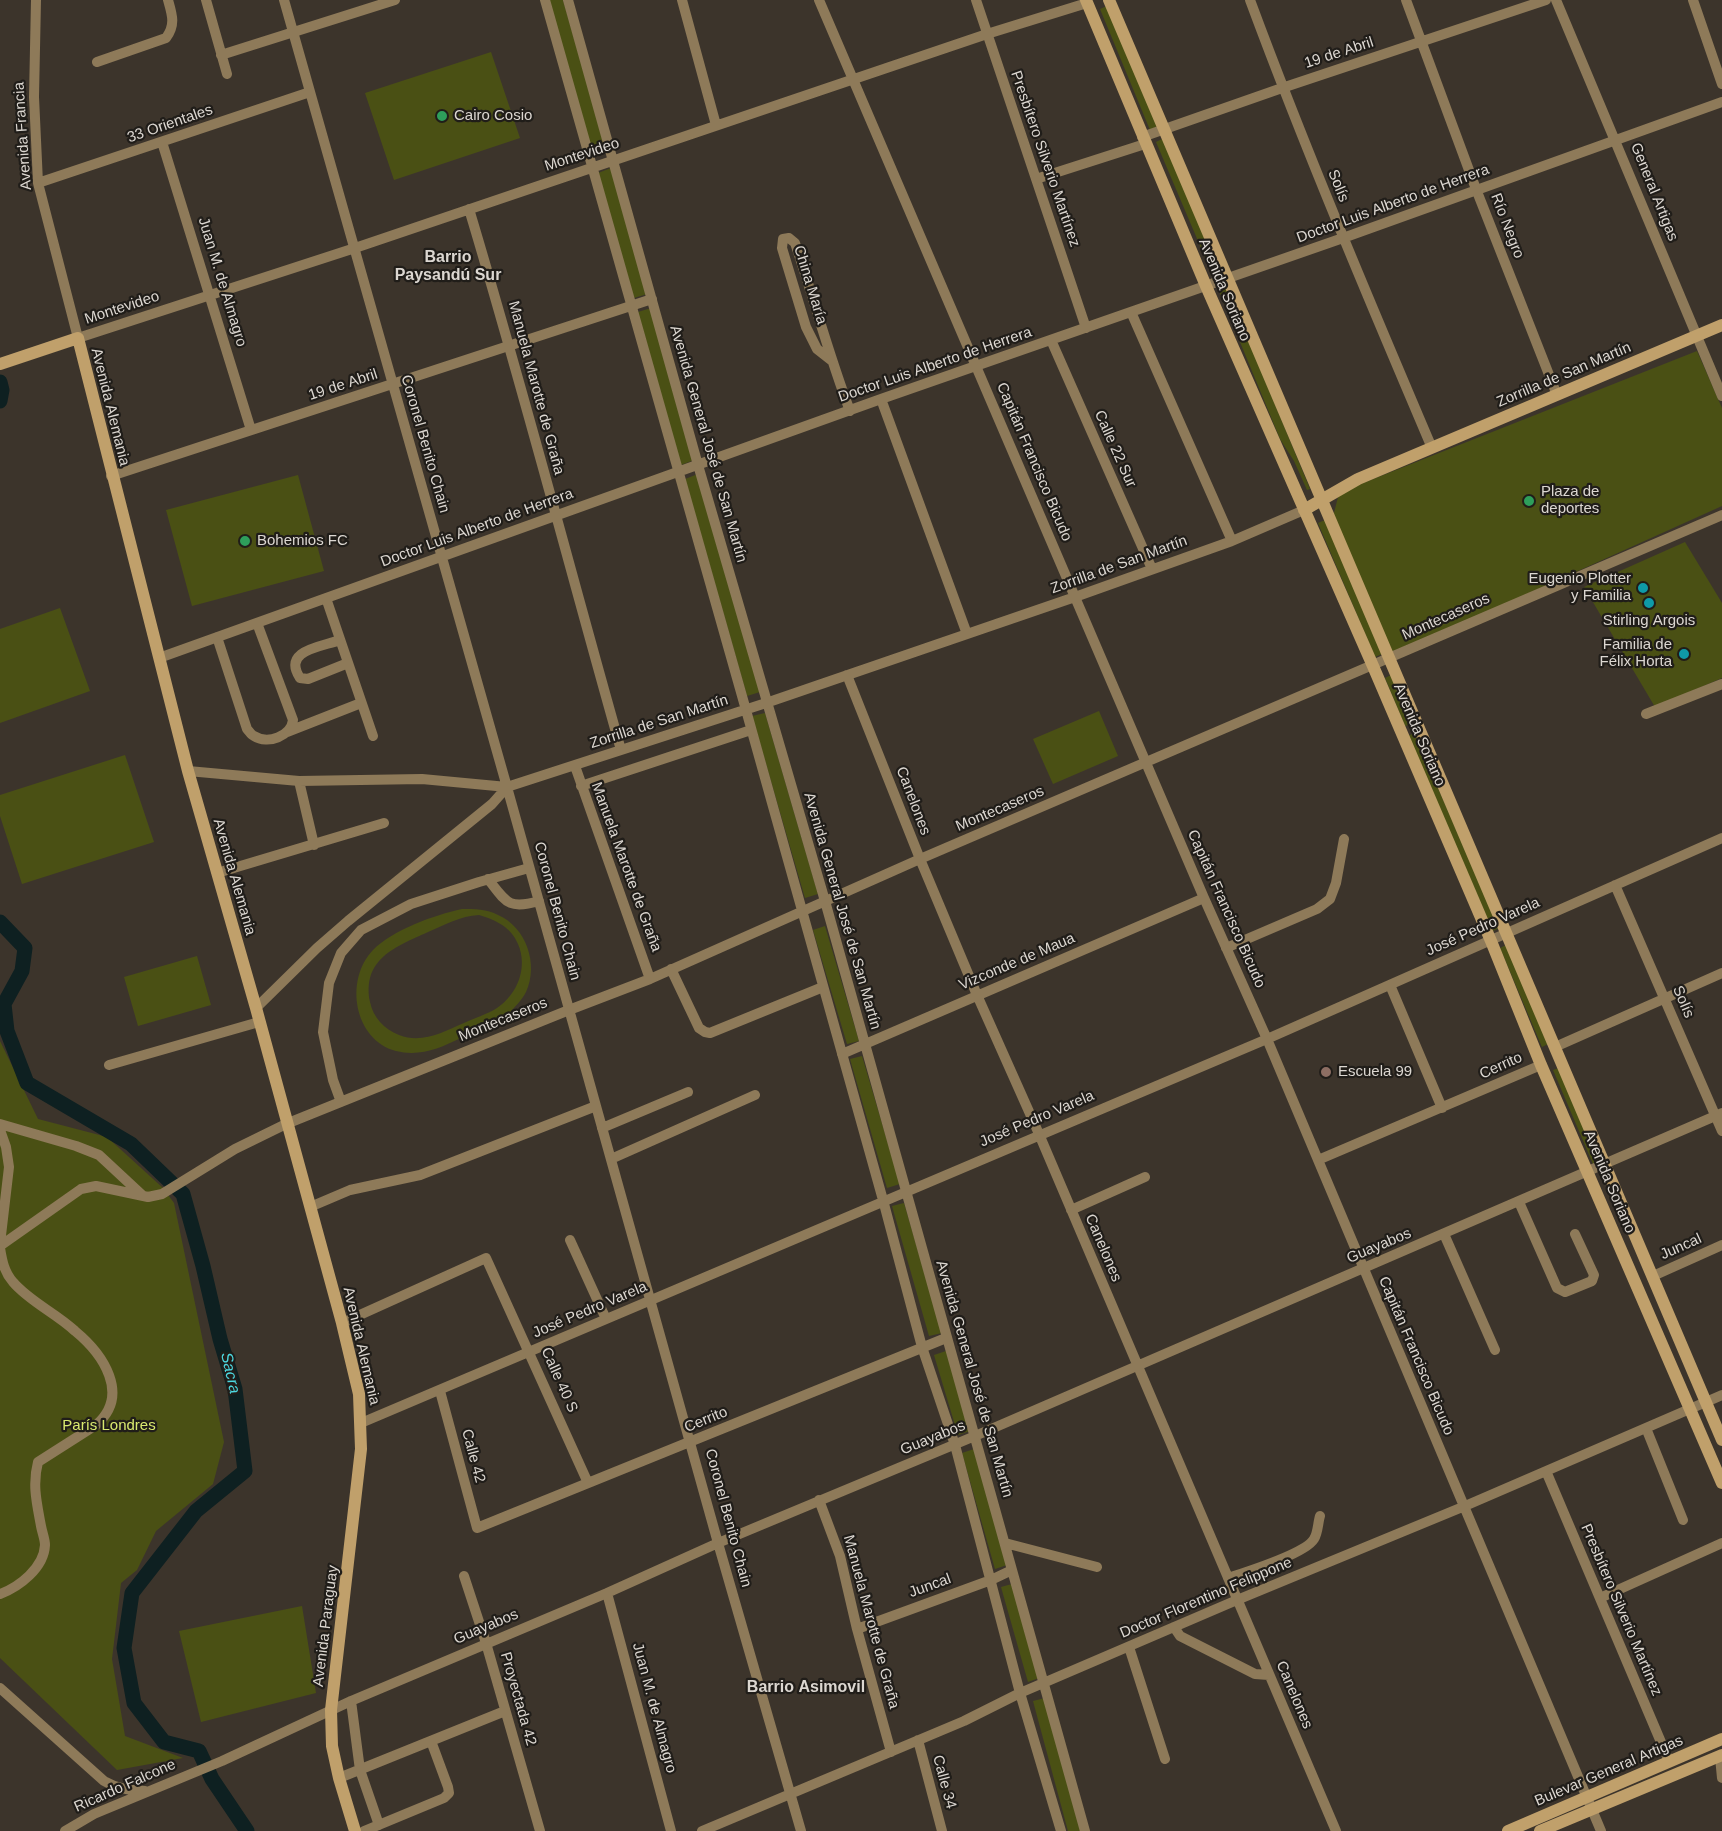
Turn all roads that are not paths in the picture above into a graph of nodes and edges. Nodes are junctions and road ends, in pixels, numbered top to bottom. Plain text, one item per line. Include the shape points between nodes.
1 (36, 0) edge
2 (168, 0) edge
3 (206, 0) edge
4 (284, 0) edge
5 (395, 0) edge
6 (545, 0) edge
7 (568, 0) edge
8 (682, 0) edge
9 (819, 0) edge
10 (976, 0) edge
11 (1108, 0) edge
12 (1250, 0) edge
13 (1406, 0) edge
14 (1546, 0) edge
15 (1556, 0) edge
16 (1693, 0) edge
17 (1090, 1) edge
18 (293, 33) junction
19 (987, 34) junction
20 (1422, 41) junction
21 (221, 55) junction
22 (97, 62) dead end
23 (227, 74) dead end
24 (853, 79) junction
25 (1722, 84) edge
26 (1282, 88) junction
27 (310, 92) junction
28 (1722, 102) edge
29 (716, 125) junction
30 (1164, 129) junction
31 (1616, 139) junction
32 (1144, 141) junction
33 (162, 142) junction
34 (614, 160) junction
35 (591, 167) junction
36 (1036, 179) junction
37 (38, 183) junction
38 (1476, 189) junction
39 (469, 209) junction
40 (1343, 238) junction
41 (355, 248) junction
42 (1228, 279) junction
43 (1206, 286) junction
44 (211, 296) junction
45 (652, 299) junction
46 (632, 306) junction
47 (1131, 312) junction
48 (1722, 325) edge
49 (1086, 328) junction
50 (1696, 336) junction
51 (78, 338) junction
52 (1051, 340) junction
53 (510, 344) junction
54 (831, 360) junction
55 (0, 364) edge
56 (977, 366) junction
57 (392, 384) junction
58 (1557, 395) junction
59 (1722, 396) edge
60 (881, 399) junction
61 (850, 411) junction
62 (251, 430) junction
63 (1432, 448) junction
64 (698, 465) junction
65 (679, 471) junction
66 (111, 476) junction
67 (1321, 500) junction
68 (1304, 510) junction
69 (1722, 515) edge
70 (555, 517) junction
71 (1232, 541) junction
72 (441, 557) junction
73 (1152, 569) junction
74 (1075, 597) junction
75 (326, 598) junction
76 (257, 623) junction
77 (967, 634) junction
78 (217, 637) junction
79 (340, 640) junction
80 (159, 658) junction
81 (1389, 659) junction
82 (348, 663) junction
83 (1373, 666) junction
84 (847, 675) junction
85 (1722, 684) edge
86 (361, 703) junction
87 (766, 703) junction
88 (746, 710) junction
89 (1646, 714) dead end
90 (1416, 723) junction
91 (752, 730) junction
92 (1400, 730) junction
93 (287, 732) junction
94 (374, 736) dead end
95 (621, 750) junction
96 (1147, 763) junction
97 (575, 765) junction
98 (188, 771) junction
99 (299, 781) junction
100 (581, 786) junction
101 (507, 787) junction
102 (384, 823) dead end
103 (1722, 838) edge
104 (1344, 839) dead end
105 (314, 845) junction
106 (920, 860) junction
107 (530, 868) junction
108 (217, 873) junction
109 (488, 879) junction
110 (1615, 885) junction
111 (1204, 898) junction
112 (538, 901) junction
113 (825, 901) junction
114 (802, 912) junction
115 (1506, 934) junction
116 (1491, 941) junction
117 (1226, 948) junction
118 (671, 969) junction
119 (1722, 973) edge
120 (650, 979) junction
121 (1390, 985) junction
122 (823, 987) junction
123 (977, 995) junction
124 (1664, 997) junction
125 (256, 1008) junction
126 (568, 1010) junction
127 (259, 1022) junction
128 (1267, 1038) junction
129 (864, 1044) junction
130 (1555, 1047) junction
131 (842, 1054) junction
132 (109, 1065) dead end
133 (1541, 1065) junction
134 (688, 1092) dead end
135 (754, 1095) dead end
136 (341, 1102) junction
137 (596, 1106) junction
138 (1442, 1108) junction
139 (1719, 1115) edge
140 (0, 1124) edge
141 (286, 1124) junction
142 (602, 1128) junction
143 (0, 1130) edge
144 (1722, 1131) edge
145 (1039, 1134) junction
146 (611, 1159) junction
147 (1318, 1160) junction
148 (1605, 1165) junction
149 (1588, 1172) junction
150 (1144, 1177) dead end
151 (906, 1191) junction
152 (142, 1196) junction
153 (883, 1200) junction
154 (1519, 1202) junction
155 (310, 1207) junction
156 (1071, 1210) junction
157 (1444, 1234) junction
158 (1575, 1234) dead end
159 (570, 1240) dead end
160 (1722, 1245) edge
161 (0, 1246) edge
162 (1363, 1269) junction
163 (1653, 1276) junction
164 (651, 1299) junction
165 (606, 1319) junction
166 (342, 1323) junction
167 (946, 1338) junction
168 (922, 1347) junction
169 (1495, 1350) dead end
170 (530, 1352) junction
171 (1137, 1366) junction
172 (440, 1391) junction
173 (1722, 1395) edge
174 (1706, 1402) junction
175 (1690, 1409) junction
176 (361, 1423) junction
177 (1646, 1428) junction
178 (975, 1437) junction
179 (1722, 1440) edge
180 (691, 1443) junction
181 (955, 1445) junction
182 (1546, 1471) junction
183 (1722, 1482) edge
184 (588, 1483) junction
185 (819, 1500) junction
186 (1465, 1506) junction
187 (1320, 1516) dead end
188 (1683, 1520) dead end
189 (477, 1528) joint
190 (718, 1543) junction
191 (1005, 1543) junction
192 (1722, 1543) edge
193 (1097, 1567) dead end
194 (1012, 1570) junction
195 (464, 1576) dead end
196 (1228, 1578) junction
197 (991, 1580) junction
198 (607, 1593) junction
199 (0, 1594) edge
200 (1600, 1598) junction
201 (1237, 1600) junction
202 (1174, 1627) junction
203 (857, 1629) junction
204 (486, 1643) junction
205 (1129, 1647) junction
206 (1269, 1675) junction
207 (1045, 1683) junction
208 (0, 1688) edge
209 (1020, 1693) junction
210 (351, 1701) junction
211 (331, 1710) junction
212 (505, 1711) junction
213 (1722, 1738) edge
214 (918, 1740) junction
215 (431, 1741) junction
216 (891, 1752) junction
217 (1721, 1756) edge
218 (1165, 1759) dead end
219 (222, 1761) joint
220 (1669, 1761) junction
221 (360, 1770) junction
222 (1722, 1778) edge
223 (339, 1779) junction
224 (148, 1791) junction
225 (791, 1794) junction
226 (1589, 1803) junction
227 (379, 1825) junction
228 (65, 1831) edge
229 (355, 1831) edge
230 (364, 1831) edge
231 (540, 1831) edge
232 (671, 1831) edge
233 (702, 1831) edge
234 (801, 1831) edge
235 (942, 1831) edge
236 (1061, 1831) edge
237 (1085, 1831) edge
238 (1336, 1831) edge
239 (1508, 1831) edge
240 (1540, 1831) edge
241 (1601, 1831) edge

1 - 37 street, Avenida Francia via 34,97
2 - 22 street via 173,29 166,38
3 - 21 street
4 - 18 street, Coronel Benito Chain
5 - 18 street
6 - 35 street
7 - 34 street, Avenida General José de San Martín
8 - 29 street
9 - 24 street, Capitán Francisco Bicudo
10 - 19 street, Presbítero Silverio Martínez
11 - 30 street, Avenida Soriano
12 - 26 street, Solís
13 - 20 street, Río Negro
14 - 20 street, 19 de Abril
15 - 31 street, General Artigas
16 - 25 street
17 - 19 street, Montevideo
17 - 32 street, Avenida Soriano
18 - 21 street
18 - 27 street, Coronel Benito Chain
19 - 24 street, Montevideo
19 - 36 street, Presbítero Silverio Martínez
20 - 26 street, 19 de Abril
20 - 38 street, Río Negro
21 - 23 street
24 - 29 street, Montevideo
24 - 56 street, Capitán Francisco Bicudo
26 - 30 street, 19 de Abril
26 - 40 street, Solís
27 - 33 street, 33 Orientales
27 - 41 street, Coronel Benito Chain
28 - 31 street, Doctor Luis Alberto de Herrera
29 - 34 street, Montevideo
30 - 32 street, 19 de Abril
30 - 42 street, Avenida Soriano
31 - 38 street, Doctor Luis Alberto de Herrera
31 - 50 street, General Artigas
32 - 36 street, 19 de Abril
32 - 43 street, Avenida Soriano
33 - 37 street, 33 Orientales
33 - 44 street, Juan M. de Almagro
34 - 35 street, Montevideo
34 - 45 street, Avenida General José de San Martín
35 - 39 street, Montevideo
35 - 46 street
36 - 49 street, Presbítero Silverio Martínez
37 - 51 street, Avenida Francia
38 - 40 street, Doctor Luis Alberto de Herrera
38 - 58 street, Río Negro
39 - 41 street, Montevideo
39 - 53 street, Manuela Marotte de Graña
40 - 42 street, Doctor Luis Alberto de Herrera
40 - 63 street, Solís
41 - 44 street, Montevideo
41 - 57 street, Coronel Benito Chain
42 - 43 street, Doctor Luis Alberto de Herrera
42 - 67 street, Avenida Soriano
43 - 47 street, Doctor Luis Alberto de Herrera
43 - 68 street, Avenida Soriano
44 - 51 street, Montevideo
44 - 62 street, Juan M. de Almagro
45 - 46 street, 19 de Abril
45 - 64 street, Avenida General José de San Martín
46 - 53 street, 19 de Abril
46 - 65 street
47 - 49 street, Doctor Luis Alberto de Herrera
47 - 71 street
48 - 50 street, Zorrilla de San Martín
49 - 52 street, Doctor Luis Alberto de Herrera
50 - 58 street, Zorrilla de San Martín
50 - 59 street, General Artigas
51 - 55 street
51 - 66 street, Avenida Alemania
52 - 56 street, Doctor Luis Alberto de Herrera
52 - 73 street, Calle 22 Sur
53 - 57 street, 19 de Abril
53 - 70 street, Manuela Marotte de Graña
54 - 54 street, China María via 817,349 806,327 782,248 783,239 795,243
54 - 61 street, China María
56 - 60 street, Doctor Luis Alberto de Herrera
56 - 74 street, Capitán Francisco Bicudo
57 - 62 street, 19 de Abril
57 - 72 street, Coronel Benito Chain
58 - 63 street, Zorrilla de San Martín
60 - 61 street, Doctor Luis Alberto de Herrera
60 - 77 street
61 - 64 street, Doctor Luis Alberto de Herrera
62 - 66 street, 19 de Abril
63 - 67 street, Zorrilla de San Martín via 1358,479
64 - 65 street, Doctor Luis Alberto de Herrera
64 - 87 street, Avenida General José de San Martín
65 - 70 street, Doctor Luis Alberto de Herrera
65 - 88 street
66 - 80 street, Avenida Alemania
67 - 68 street, Zorrilla de San Martín
67 - 81 street, Avenida Soriano
68 - 71 street, Zorrilla de San Martín
68 - 83 street, Avenida Soriano
69 - 81 street, Montecaseros
70 - 72 street, Doctor Luis Alberto de Herrera
70 - 95 street, Manuela Marotte de Graña
71 - 73 street, Zorrilla de San Martín
72 - 75 street, Doctor Luis Alberto de Herrera
72 - 101 street, Coronel Benito Chain
73 - 74 street, Zorrilla de San Martín
74 - 77 street, Zorrilla de San Martín
74 - 96 street, Capitán Francisco Bicudo
75 - 76 street, Doctor Luis Alberto de Herrera
75 - 79 street
76 - 78 street, Doctor Luis Alberto de Herrera
76 - 93 street via 293,720
77 - 84 street, Zorrilla de San Martín
78 - 80 street, Doctor Luis Alberto de Herrera
78 - 93 street via 247,729 266,740
79 - 82 street
79 - 82 street via 301,654 295,660 295,669 300,678 308,679
80 - 98 street, Avenida Alemania
81 - 83 street, Montecaseros
81 - 90 street, Avenida Soriano
82 - 86 street
83 - 92 street, Avenida Soriano
83 - 96 street, Montecaseros
84 - 87 street, Zorrilla de San Martín
84 - 106 street, Canelones
85 - 89 street
86 - 93 street
86 - 94 street
87 - 88 street, Zorrilla de San Martín
87 - 113 street, Avenida General José de San Martín
88 - 91 street
88 - 95 street, Zorrilla de San Martín
90 - 92 street
90 - 115 street, Avenida Soriano
91 - 100 street
91 - 114 street
92 - 116 street, Avenida Soriano
95 - 97 street, Zorrilla de San Martín
96 - 106 street, Montecaseros
96 - 111 street, Capitán Francisco Bicudo
97 - 100 street, Manuela Marotte de Graña
97 - 101 street, Zorrilla de San Martín
98 - 99 street, Zorrilla de San Martín
98 - 108 street, Avenida Alemania
99 - 101 street, Zorrilla de San Martín via 422,779
99 - 105 street
100 - 120 street, Manuela Marotte de Graña
101 - 107 street, Coronel Benito Chain
101 - 125 street, Zorrilla de San Martín via 492,804 317,948
102 - 105 street
103 - 110 street, José Pedro Varela
104 - 117 street via 1330,899 1317,909
105 - 108 street
106 - 113 street, Montecaseros
106 - 123 street, Canelones
107 - 109 street
107 - 112 street, Coronel Benito Chain
108 - 125 street, Avenida Alemania
109 - 112 street via 512,905
109 - 136 street via 411,904 361,930 341,953 329,983 323,1032
110 - 115 street, José Pedro Varela
110 - 124 street, Solís
111 - 117 street, Capitán Francisco Bicudo
111 - 123 street, Vizconde de Maua
112 - 126 street, Coronel Benito Chain
113 - 114 street, Montecaseros
113 - 129 street, Avenida General José de San Martín
114 - 118 street, Montecaseros
114 - 122 street
115 - 116 street, José Pedro Varela
115 - 130 street, Avenida Soriano
116 - 121 street, José Pedro Varela
116 - 133 street, Avenida Soriano
117 - 128 street, Capitán Francisco Bicudo
118 - 120 street, Montecaseros
118 - 122 street via 699,1028 710,1033
119 - 124 street, Cerrito
120 - 126 street, Montecaseros
121 - 128 street, José Pedro Varela
121 - 138 street
122 - 131 street
123 - 129 street, Vizconde de Maua
123 - 145 street, Canelones
124 - 130 street, Cerrito
124 - 139 street, Solís
125 - 127 street, Avenida Alemania
126 - 136 street, Montecaseros
126 - 137 street, Coronel Benito Chain
127 - 132 street
127 - 141 street, Avenida Alemania
128 - 145 street, José Pedro Varela
128 - 147 street, Capitán Francisco Bicudo
129 - 131 street, Vizconde de Maua
129 - 151 street, Avenida General José de San Martín
130 - 133 street, Cerrito
130 - 148 street, Avenida Soriano
131 - 153 street
133 - 138 street, Cerrito
133 - 149 street, Avenida Soriano
134 - 142 street
135 - 146 street
136 - 141 street, Montecaseros
137 - 142 street, Coronel Benito Chain
137 - 155 street via 420,1175 350,1190
138 - 147 street, Cerrito
139 - 144 street, Solís
139 - 148 street, Guayabos
140 - 152 street via 99,1155
141 - 152 street, Montecaseros via 235,1149 162,1194
141 - 155 street, Avenida Alemania
142 - 146 street, Coronel Benito Chain
143 - 161 street via 9,1167
145 - 151 street, José Pedro Varela
145 - 156 street, Canelones
146 - 164 street, Coronel Benito Chain
147 - 162 street, Capitán Francisco Bicudo
148 - 149 street, Guayabos
148 - 163 street, Avenida Soriano
149 - 154 street, Guayabos
149 - 175 street, Avenida Soriano
150 - 156 street
151 - 153 street, José Pedro Varela
151 - 167 street, Avenida General José de San Martín
152 - 161 street via 96,1186 81,1189
153 - 164 street, José Pedro Varela
153 - 168 street
154 - 157 street, Guayabos
154 - 158 street via 1557,1288 1565,1292 1592,1281 1594,1275
155 - 166 street, Avenida Alemania
156 - 171 street, Canelones
157 - 162 street, Guayabos
157 - 169 street
159 - 165 street
160 - 163 street, Juncal
161 - 199 street via 3,1265 12,1281 92,1347 106,1368 113,1401 96,1425 38,1462 34,1490 45,1546 30,1575
162 - 171 street, Guayabos
162 - 186 street, Capitán Francisco Bicudo
163 - 174 street, Avenida Soriano
164 - 165 street, José Pedro Varela
164 - 180 street, Coronel Benito Chain
165 - 170 street, José Pedro Varela
166 - 170 street, Calle 40 S via 486,1258
166 - 176 street, Avenida Alemania via 359,1394
167 - 168 street, Cerrito
167 - 178 street, Avenida General José de San Martín
168 - 180 street, Cerrito
168 - 181 street
170 - 172 street, José Pedro Varela
170 - 184 street, Calle 40 S
171 - 178 street, Guayabos
171 - 196 street, Canelones
172 - 176 street, José Pedro Varela
172 - 189 street, Calle 42
173 - 174 street, Doctor Florentino Felippone
174 - 175 street, Doctor Florentino Felippone
174 - 179 street, Avenida Soriano
175 - 177 street, Doctor Florentino Felippone
175 - 183 street, Avenida Soriano
176 - 211 street, Avenida Paraguay via 362,1449
177 - 182 street, Doctor Florentino Felippone
177 - 188 street
178 - 181 street, Guayabos
178 - 191 street, Avenida General José de San Martín
180 - 184 street, Cerrito
180 - 190 street, Coronel Benito Chain
181 - 185 street, Guayabos
181 - 197 street
182 - 186 street, Doctor Florentino Felippone
182 - 200 street, Presbítero Silverio Martínez
184 - 189 street, Cerrito
185 - 190 street, Guayabos
185 - 203 street, Manuela Marotte de Graña via 840,1556
186 - 201 street, Doctor Florentino Felippone
186 - 226 street, Capitán Francisco Bicudo
187 - 196 street via 1315,1539 1307,1545
190 - 198 street, Guayabos
190 - 225 street, Coronel Benito Chain
191 - 193 street
191 - 194 street, Avenida General José de San Martín
192 - 200 street
194 - 197 street, Juncal
194 - 207 street, Avenida General José de San Martín
195 - 204 street, Proyectada 42
196 - 201 street, Canelones
197 - 203 street, Juncal
197 - 209 street
198 - 204 street, Guayabos
198 - 232 street, Juan M. de Almagro
200 - 220 street, Presbítero Silverio Martínez
201 - 202 street, Doctor Florentino Felippone
201 - 206 street, Canelones
202 - 205 street, Doctor Florentino Felippone
202 - 206 street via 1180,1636 1255,1674
203 - 216 street, Manuela Marotte de Graña
204 - 210 street, Guayabos
204 - 212 street, Proyectada 42
205 - 207 street, Doctor Florentino Felippone
205 - 218 street
206 - 238 street, Canelones
207 - 209 street, Doctor Florentino Felippone
207 - 237 street, Avenida General José de San Martín
208 - 224 street via 104,1781 127,1790
209 - 214 street, Doctor Florentino Felippone
209 - 236 street
210 - 211 street, Guayabos
210 - 221 street
211 - 219 street, Guayabos
211 - 223 street, Avenida Paraguay via 332,1746
212 - 215 street
212 - 231 street, Proyectada 42
213 - 220 street, Bulevar General Artigas
214 - 216 street, Doctor Florentino Felippone
214 - 235 street, Calle 34
215 - 221 street
215 - 227 street via 449,1793
216 - 225 street, Doctor Florentino Felippone
217 - 222 street
217 - 226 street, Bulevar General Artigas
219 - 224 street, Ricardo Falcone
220 - 226 street, Bulevar General Artigas
221 - 223 street
221 - 227 street
223 - 229 street, Avenida Paraguay
224 - 228 street, Ricardo Falcone
225 - 233 street, Doctor Florentino Felippone
225 - 234 street, Coronel Benito Chain
226 - 239 street, Bulevar General Artigas
226 - 240 street, Bulevar General Artigas
226 - 241 street, Capitán Francisco Bicudo
227 - 230 street

